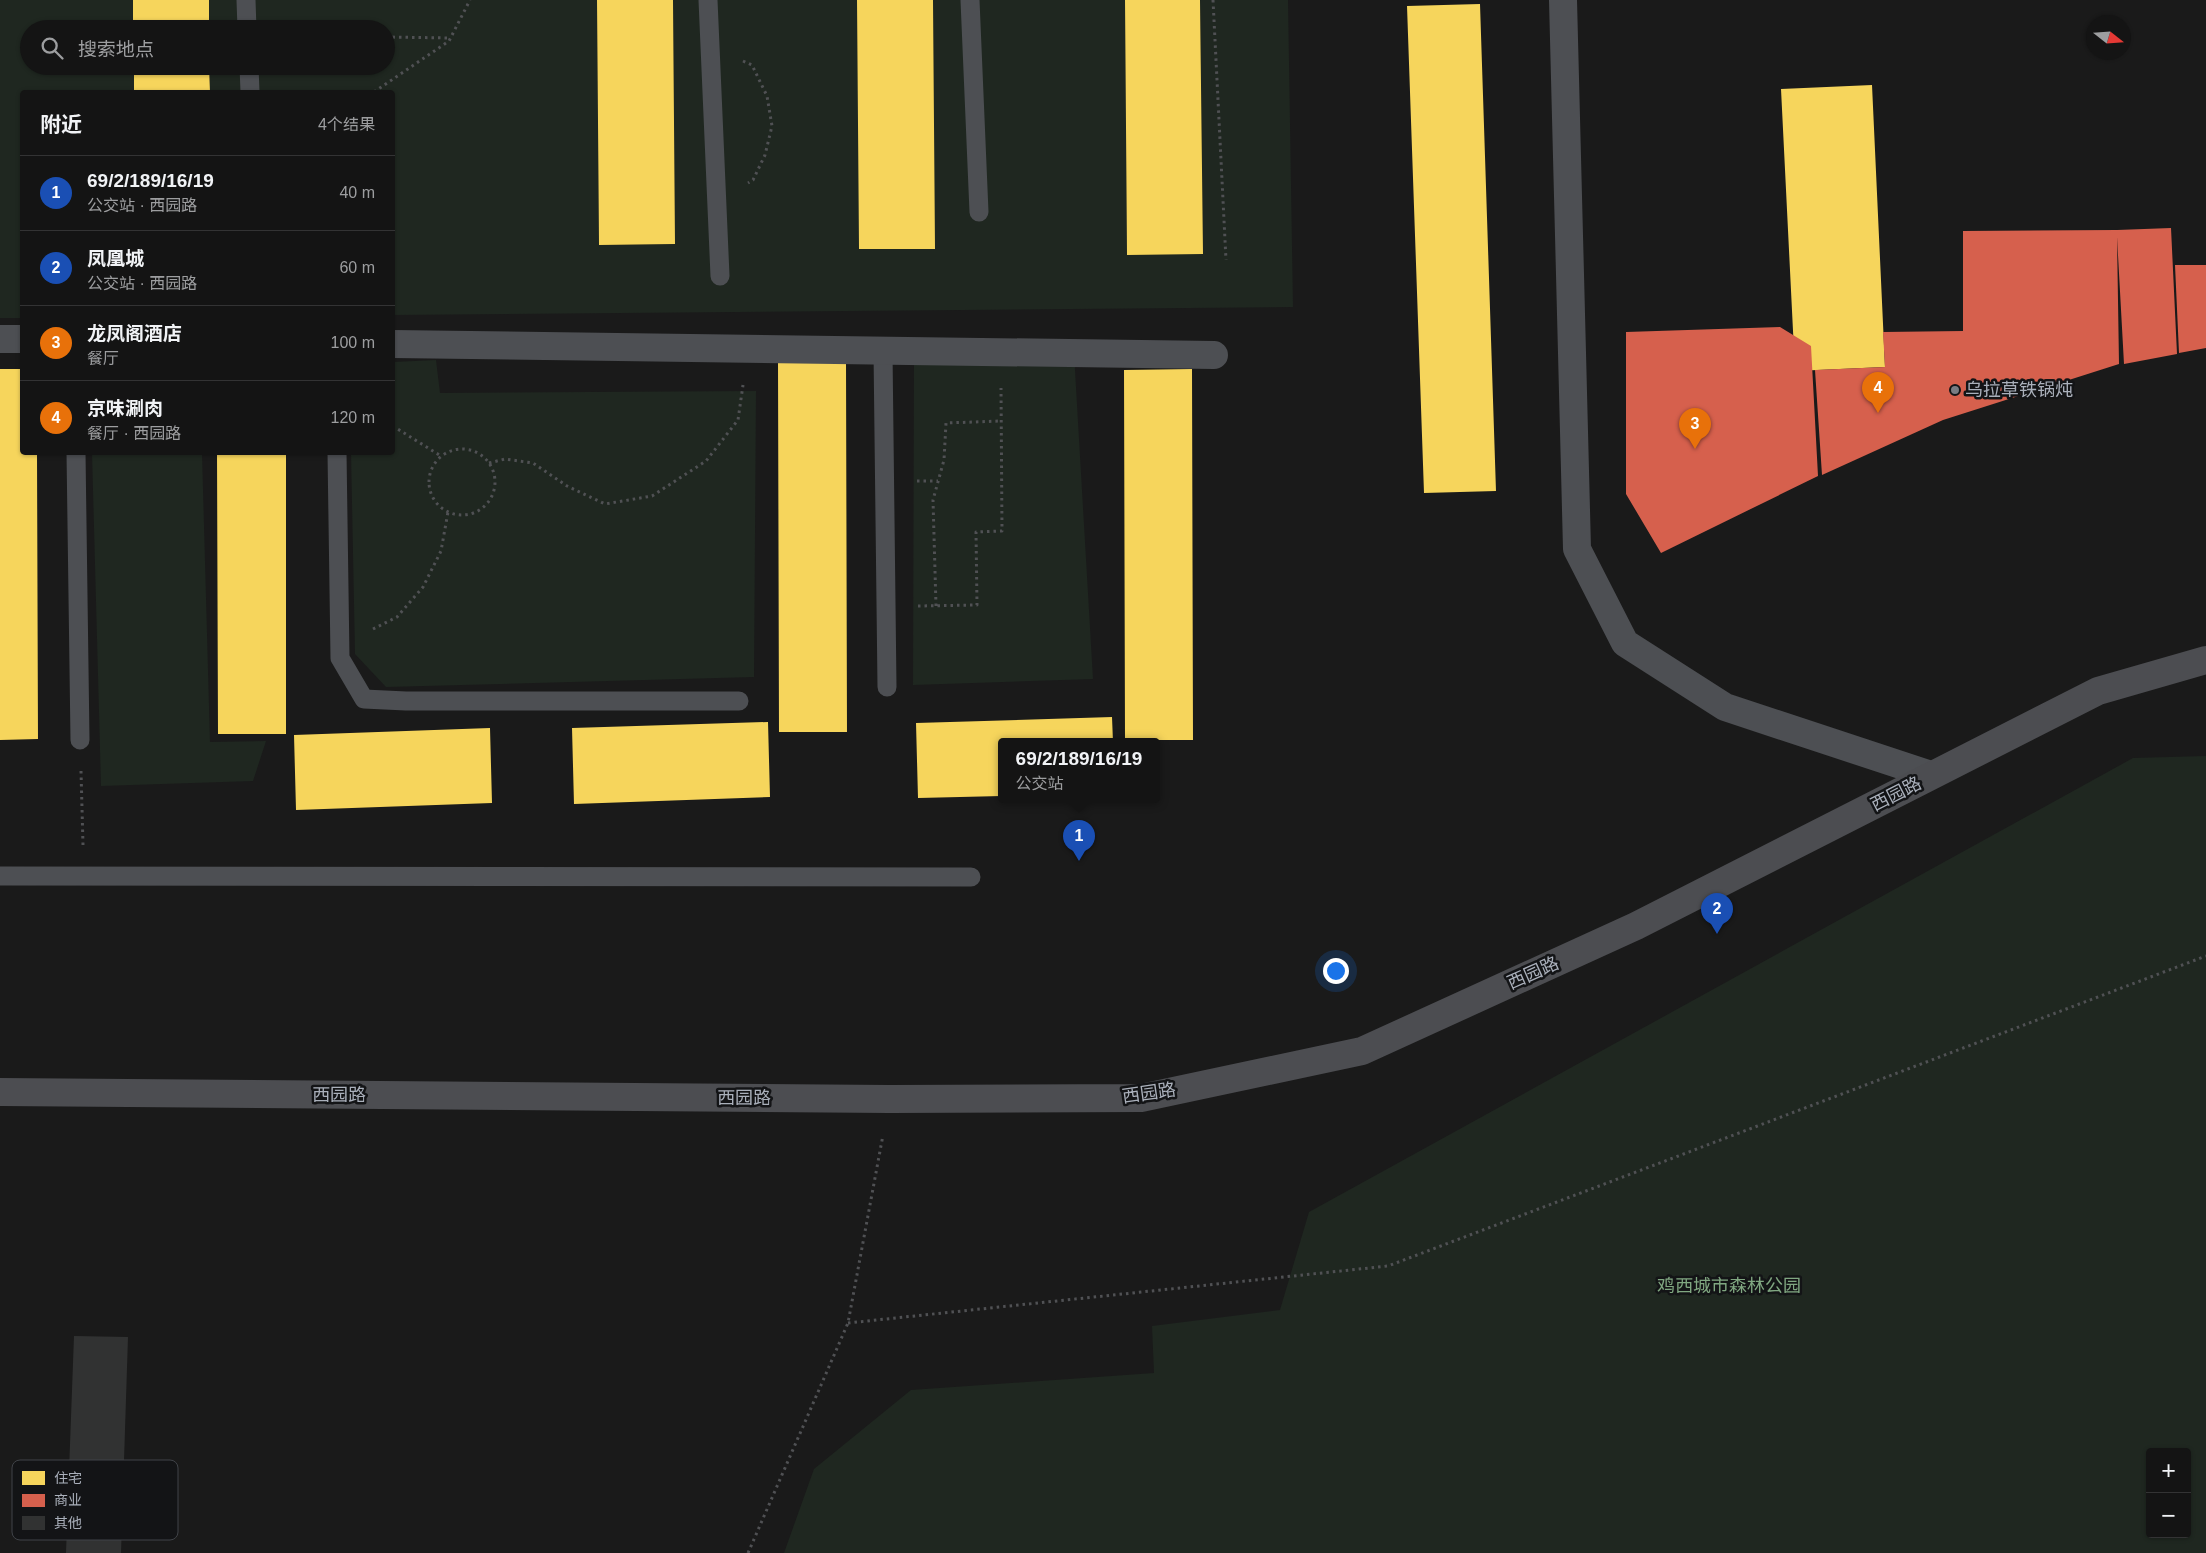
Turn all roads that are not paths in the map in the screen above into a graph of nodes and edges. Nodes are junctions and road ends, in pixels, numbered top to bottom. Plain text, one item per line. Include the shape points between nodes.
1 (246, 0) edge
2 (708, 0) edge
3 (970, 0) edge
4 (1563, 0) edge
5 (247, 20) edge
6 (249, 75) edge
7 (250, 90) edge
8 (979, 212) dead end
9 (720, 276) dead end
10 (0, 339) edge
11 (20, 339) edge
12 (395, 344) edge
13 (883, 351) junction
14 (1214, 355) dead end
15 (76, 455) edge
16 (336, 455) edge
17 (2206, 660) edge
18 (887, 687) dead end
19 (739, 701) dead end
20 (80, 740) road end
21 (1931, 775) junction
22 (0, 876) edge
23 (971, 878) dead end
24 (0, 1092) edge

1 - 5 lane
2 - 9 lane
3 - 8 lane
4 - 21 street via 1577,549 1626,643 1725,707
6 - 7 lane
10 - 11 street
12 - 13 street
13 - 14 street
13 - 18 lane
15 - 20 lane
16 - 19 lane via 340,658 364,699
17 - 21 main road, 西园路 via 2098,691
21 - 24 main road, 西园路 via 1636,926 1362,1051 1141,1098
22 - 23 lane

